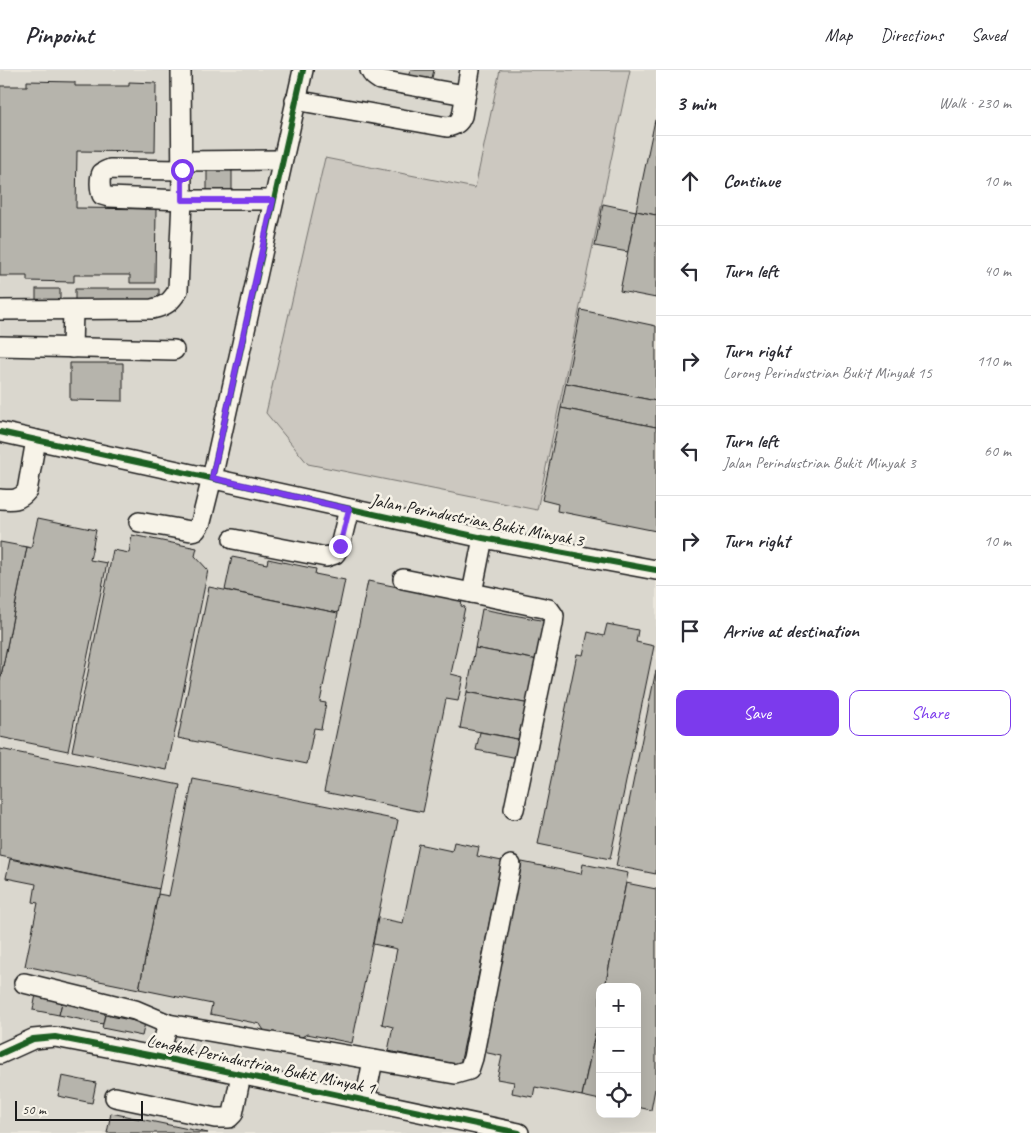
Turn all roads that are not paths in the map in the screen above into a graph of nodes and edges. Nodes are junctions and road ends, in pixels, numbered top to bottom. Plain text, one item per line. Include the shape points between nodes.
1 (181, 70) edge
2 (302, 70) edge
3 (370, 70) edge
4 (470, 70) edge
5 (466, 95) junction
6 (295, 100) junction
7 (282, 160) junction
8 (182, 166) junction
9 (182, 200) junction
10 (273, 200) junction
11 (0, 310) edge
12 (73, 310) junction
13 (0, 346) edge
14 (72, 348) junction
15 (174, 350) dead end
16 (0, 432) edge
17 (36, 440) junction
18 (212, 478) junction
19 (0, 498) edge
20 (349, 509) junction
21 (138, 522) dead end
22 (483, 538) junction
23 (233, 539) dead end
24 (656, 570) edge
25 (403, 579) dead end
26 (472, 593) junction
27 (514, 809) dead end
28 (511, 865) dead end
29 (24, 983) dead end
30 (168, 1024) junction
31 (0, 1054) edge
32 (159, 1057) junction
33 (372, 1060) junction
34 (241, 1075) junction
35 (115, 1097) dead end
36 (365, 1101) junction
37 (519, 1133) edge

1 - 8 street
2 - 6 street
3 - 5 street via 380,80
4 - 5 street
5 - 6 street via 460,121 447,127
6 - 7 street
7 - 8 street
7 - 10 street
8 - 9 street
8 - 9 street via 110,169 102,174 100,191 109,198
9 - 10 street
9 - 12 street via 178,290 173,299 152,309
10 - 18 street
11 - 12 street
12 - 14 street
13 - 14 street
14 - 15 street
16 - 17 street, Jalan Perindustrian Bukit Minyak 3
17 - 18 street, Jalan Perindustrian Bukit Minyak 3
17 - 19 street via 28,492 12,500
18 - 20 street, Jalan Perindustrian Bukit Minyak 3
18 - 21 street via 196,530
20 - 22 street, Jalan Perindustrian Bukit Minyak 3
20 - 23 street via 340,546 335,554 326,558
22 - 24 street, Jalan Perindustrian Bukit Minyak 3
22 - 26 street
25 - 26 street
26 - 27 street via 549,609 554,616
28 - 33 street via 469,1070 455,1074
29 - 30 street via 135,1010
30 - 32 street
30 - 33 street
31 - 32 street, Lengkok Perindustrian Bukit Minyak 1 via 33,1039 55,1037
32 - 34 street, Lengkok Perindustrian Bukit Minyak 1
33 - 36 street
34 - 35 street via 233,1114 229,1118 215,1118
34 - 36 street, Lengkok Perindustrian Bukit Minyak 1
36 - 37 street, Lengkok Perindustrian Bukit Minyak 1

